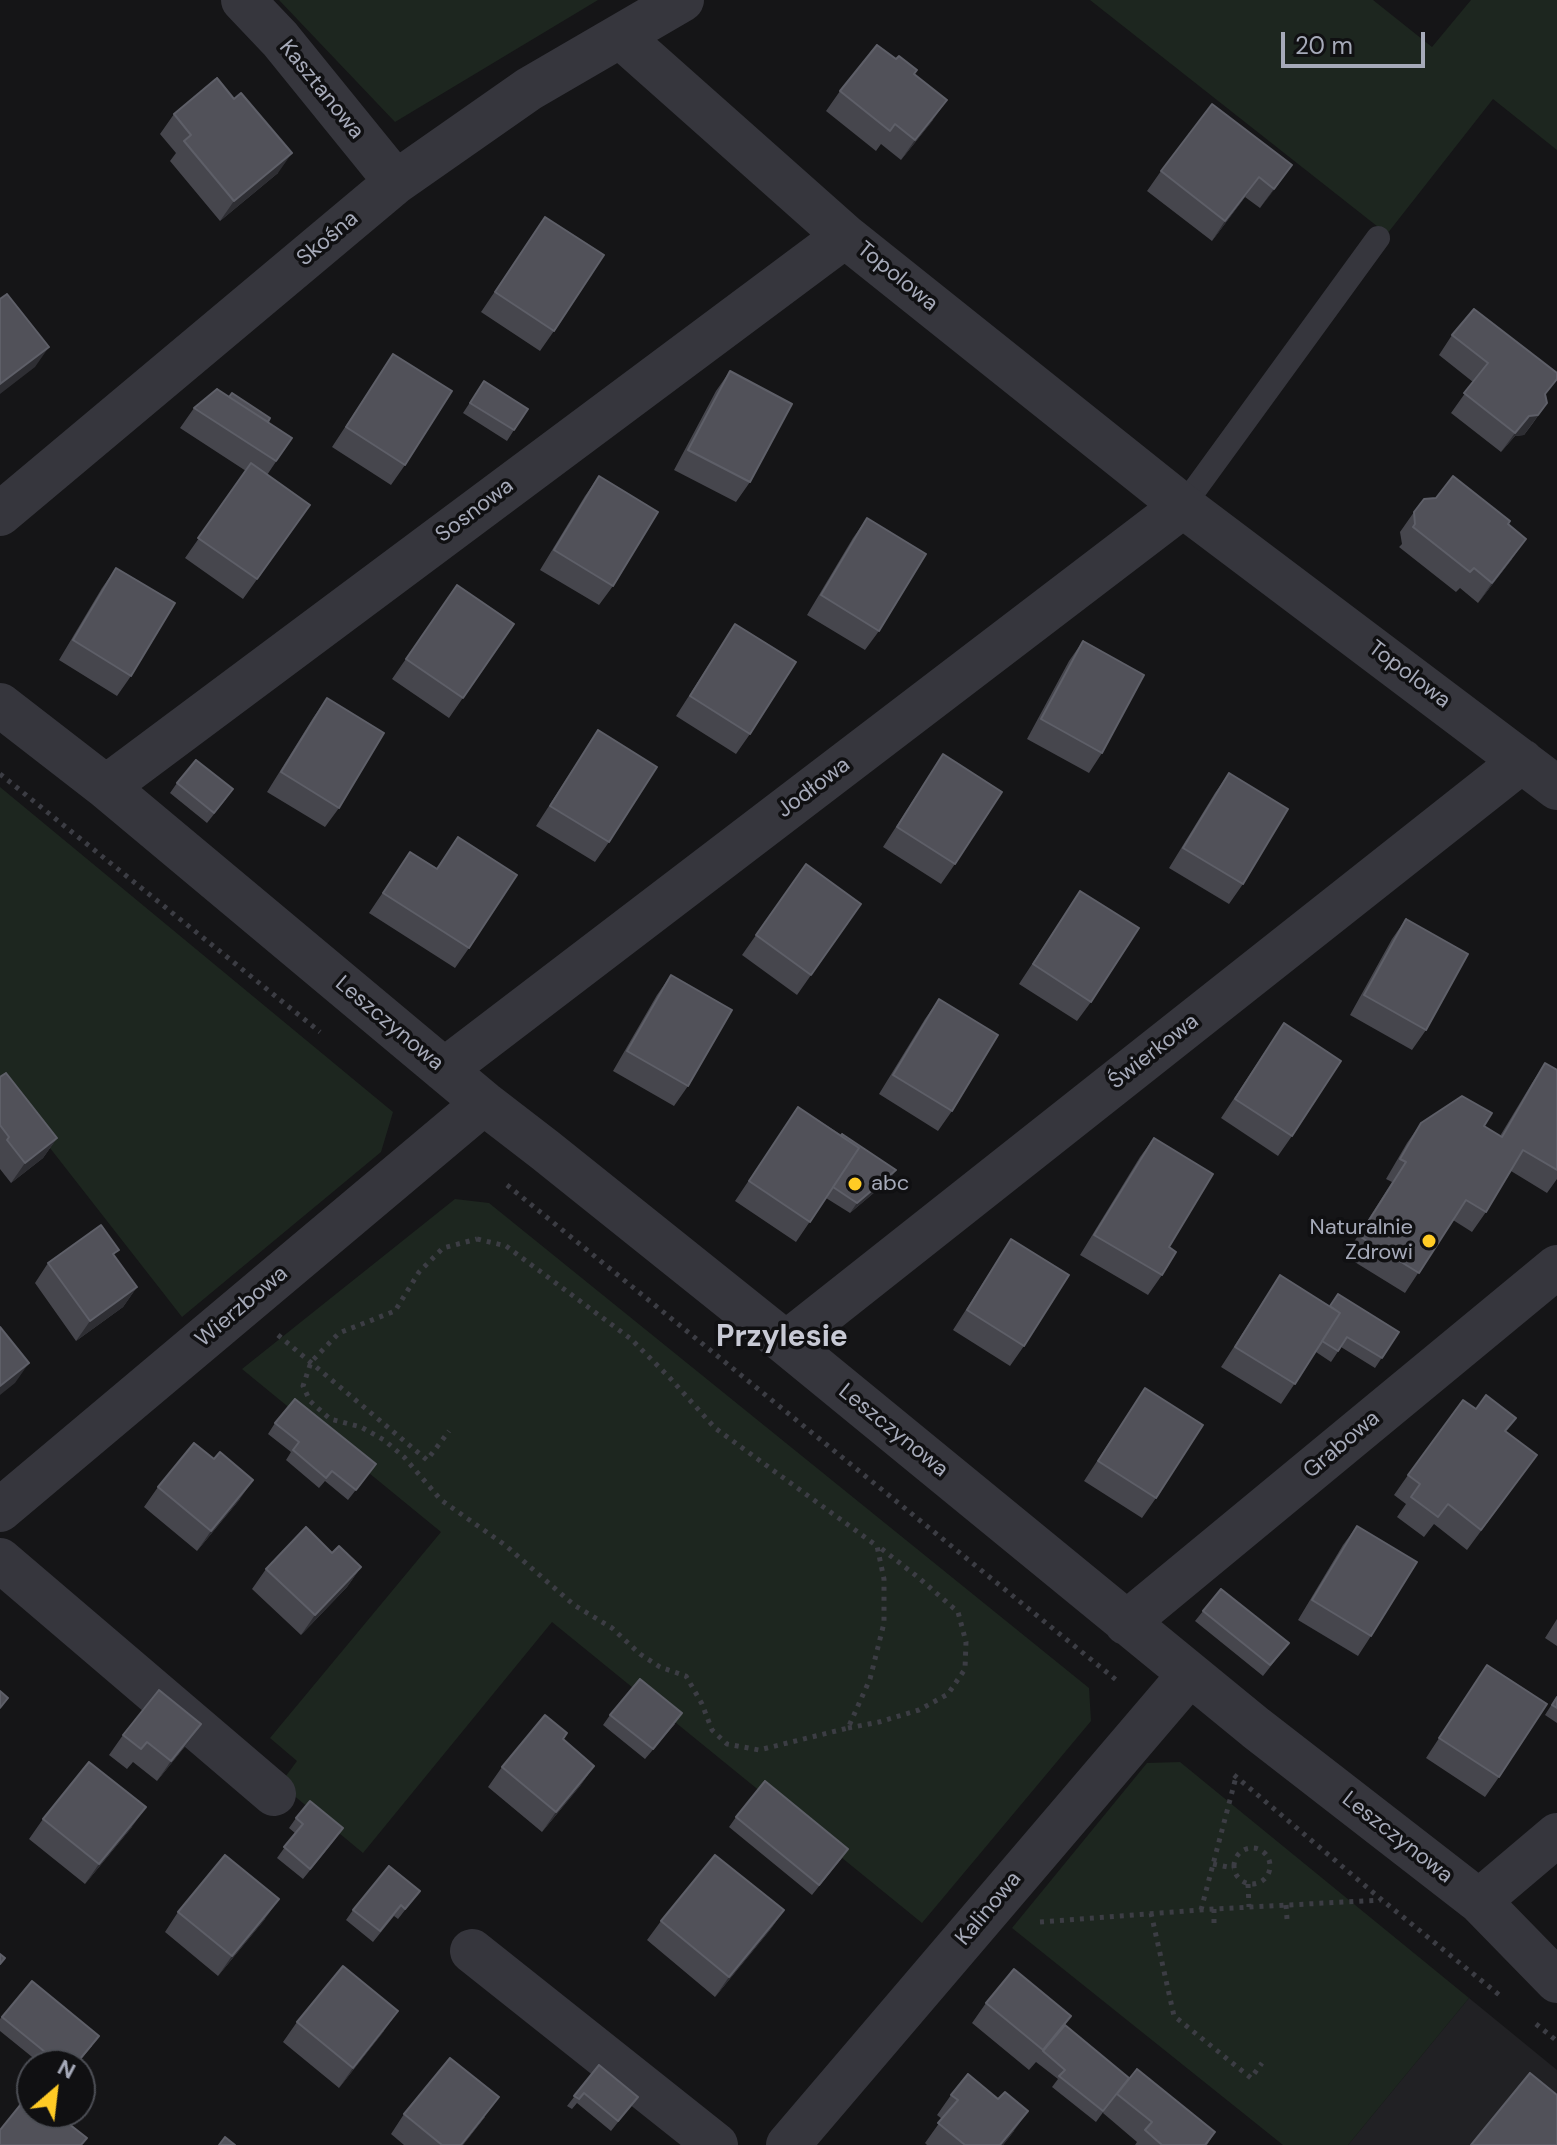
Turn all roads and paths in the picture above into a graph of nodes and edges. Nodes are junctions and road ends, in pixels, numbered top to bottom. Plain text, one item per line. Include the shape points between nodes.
1 (243, 0) edge
2 (682, 0) edge
3 (621, 37) junction
4 (396, 182) junction
5 (845, 236) junction
6 (1378, 238) dead end
7 (1183, 506) junction
8 (0, 514) edge
9 (0, 705) edge
10 (1522, 761) junction
11 (0, 774) edge
12 (106, 787) junction
13 (1557, 788) edge
14 (329, 1040) dead end
15 (444, 1070) junction
16 (484, 1103) junction
17 (504, 1182) dead end
18 (1557, 1267) edge
19 (274, 1331) dead end
20 (786, 1343) junction
21 (311, 1362) junction
22 (449, 1431) dead end
23 (0, 1510) edge
24 (877, 1546) junction
25 (0, 1560) edge
26 (1126, 1623) junction
27 (1190, 1674) junction
28 (1124, 1686) dead end
29 (848, 1728) junction
30 (1229, 1771) dead end
31 (1236, 1777) junction
32 (274, 1794) dead end
33 (1557, 1835) edge
34 (1213, 1864) junction
35 (1233, 1868) junction
36 (1248, 1884) junction
37 (1382, 1900) junction
38 (1479, 1901) junction
39 (1286, 1905) junction
40 (1249, 1907) junction
41 (1214, 1909) junction
42 (1201, 1910) junction
43 (1151, 1913) junction
44 (1287, 1919) dead end
45 (1028, 1923) dead end
46 (1214, 1925) dead end
47 (472, 1951) dead end
48 (1557, 1981) edge
49 (1510, 2004) dead end
50 (1534, 2022) dead end
51 (1557, 2041) edge
52 (1262, 2063) dead end
53 (716, 2145) edge
54 (788, 2145) edge

1 - 4 street, Kasztanowa
2 - 3 street, Skośna
3 - 4 street, Skośna via 529,89
3 - 5 street, Topolowa
4 - 8 street, Skośna
5 - 7 street, Topolowa
5 - 12 street, Sosnowa
6 - 7 lane
7 - 10 street, Topolowa
7 - 15 street, Jodłowa
9 - 12 street, Leszczynowa
10 - 13 street, Topolowa
10 - 20 street, Świerkowa
11 - 14 path
12 - 15 street, Leszczynowa
15 - 16 street, Leszczynowa
16 - 20 street, Leszczynowa
16 - 23 street, Wierzbowa
17 - 28 path
18 - 26 street, Grabowa
19 - 21 path
20 - 26 street, Leszczynowa
21 - 22 path via 427,1460
21 - 24 path via 339,1333 395,1311 419,1272 443,1248 477,1239 506,1246 631,1339 715,1428
21 - 29 path via 303,1386 310,1401 330,1419 384,1440 441,1500 505,1545 574,1605 660,1667 686,1676 712,1730 727,1744 759,1750
24 - 29 path via 884,1623 870,1679
24 - 29 path via 958,1612 966,1642 965,1669 948,1694 919,1710
25 - 32 street
26 - 27 street, Leszczynowa
27 - 38 street, Leszczynowa
27 - 54 street, Kalinowa
30 - 31 path
31 - 34 path
31 - 37 path
33 - 38 street
34 - 35 path
34 - 42 path
35 - 36 path
35 - 36 path via 1243,1849 1255,1847 1266,1853 1271,1863 1268,1875
36 - 40 path
37 - 39 path
37 - 49 path
38 - 48 street, Leszczynowa
39 - 40 path
39 - 44 path
40 - 41 path
41 - 42 path
41 - 46 path
42 - 43 path
43 - 45 path
43 - 52 path via 1174,2016 1251,2078
47 - 53 street
50 - 51 path

